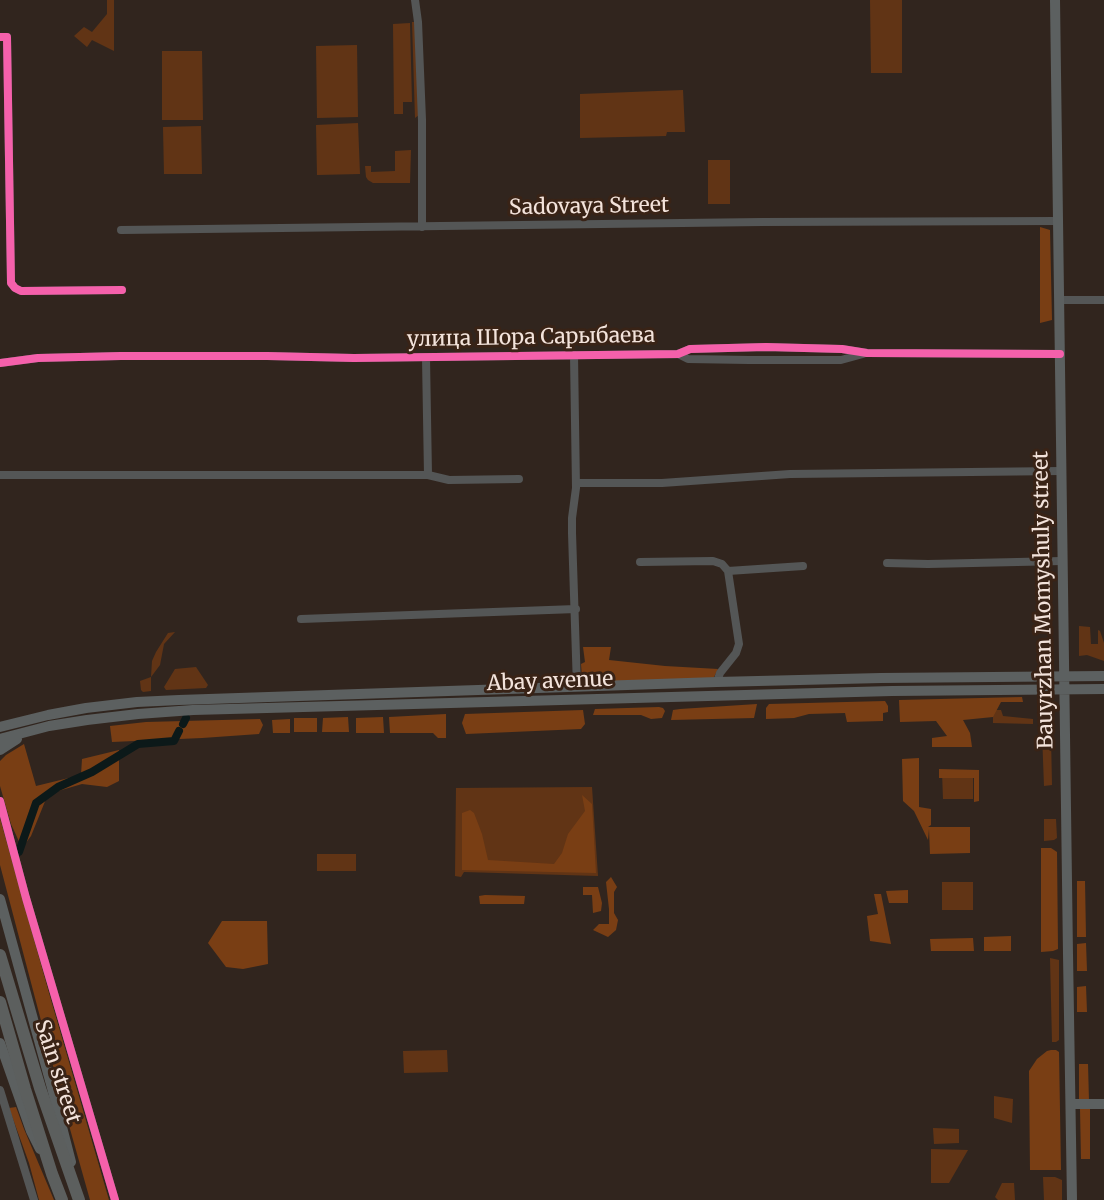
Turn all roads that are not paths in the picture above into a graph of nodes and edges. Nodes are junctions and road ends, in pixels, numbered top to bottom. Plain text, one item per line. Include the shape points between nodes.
1 (415, 0) edge
2 (1055, 0) edge
3 (4, 37) edge
4 (1058, 221) junction
5 (422, 227) junction
6 (121, 230) dead end
7 (122, 290) dead end
8 (1059, 300) junction
9 (1104, 300) edge
10 (867, 353) junction
11 (678, 354) junction
12 (1060, 354) junction
13 (574, 355) junction
14 (426, 358) junction
15 (0, 363) edge
16 (1062, 471) junction
17 (0, 475) edge
18 (428, 475) junction
19 (519, 479) dead end
20 (576, 483) junction
21 (1062, 561) junction
22 (640, 562) dead end
23 (887, 563) dead end
24 (803, 566) dead end
25 (728, 571) junction
26 (576, 609) junction
27 (301, 619) dead end
28 (1064, 676) junction
29 (1104, 676) edge
30 (717, 682) junction
31 (577, 687) junction
32 (1064, 689) junction
33 (1104, 689) edge
34 (0, 720) edge
35 (26, 720) junction
36 (0, 727) edge
37 (27, 732) junction
38 (0, 740) edge
39 (0, 750) edge
40 (0, 801) edge
41 (0, 899) edge
42 (0, 955) edge
43 (0, 1002) edge
44 (0, 1043) edge
45 (0, 1090) edge
46 (1071, 1104) junction
47 (1104, 1104) edge
48 (52, 1174) junction
49 (34, 1200) edge
50 (62, 1200) edge
51 (80, 1200) edge
52 (114, 1200) edge
53 (1072, 1200) edge

1 - 5 street via 422,120
2 - 4 main road, Bauyrzhan Momyshuly street
3 - 7 street via 11,283 21,291
4 - 5 street, Sadovaya Street
4 - 8 main road, Bauyrzhan Momyshuly street
5 - 6 street, Sadovaya Street
8 - 9 street
8 - 12 main road, Bauyrzhan Momyshuly street
10 - 11 street, улица Шора Сарыбаева via 766,347 690,348
10 - 11 street via 841,360 688,359
10 - 12 street, улица Шора Сарыбаева
11 - 13 street, улица Шора Сарыбаева
12 - 16 main road, Bauyrzhan Momyshuly street
13 - 14 street, улица Шора Сарыбаева
13 - 20 street
14 - 15 street, улица Шора Сарыбаева via 121,356
14 - 18 street
16 - 20 street via 790,474 662,483
16 - 21 main road, Bauyrzhan Momyshuly street
17 - 18 street
18 - 19 street via 449,480
20 - 26 street via 572,533
21 - 23 street
21 - 28 main road, Bauyrzhan Momyshuly street
22 - 25 street via 713,561
24 - 25 street
25 - 30 street via 739,644
26 - 27 street
26 - 31 street
28 - 29 main road, Abay avenue
28 - 30 main road, Abay avenue
28 - 32 main road, Bauyrzhan Momyshuly street
30 - 31 main road, Abay avenue
31 - 35 main road, Abay avenue via 137,702
32 - 33 main road, Abay avenue
32 - 37 main road, Abay avenue via 194,710 87,720
32 - 46 main road, Bauyrzhan Momyshuly street
34 - 35 main road
35 - 36 main road, Abay avenue
37 - 38 main road, Abay avenue
37 - 39 main road
40 - 52 street
41 - 51 main road, Sain street
42 - 51 main road, Sain street via 40,1088
43 - 48 main road, Sain street
44 - 48 main road, Sain street via 31,1131
45 - 49 street
46 - 47 main road
46 - 53 main road, Bauyrzhan Momyshuly street
48 - 50 main road, Sain street

